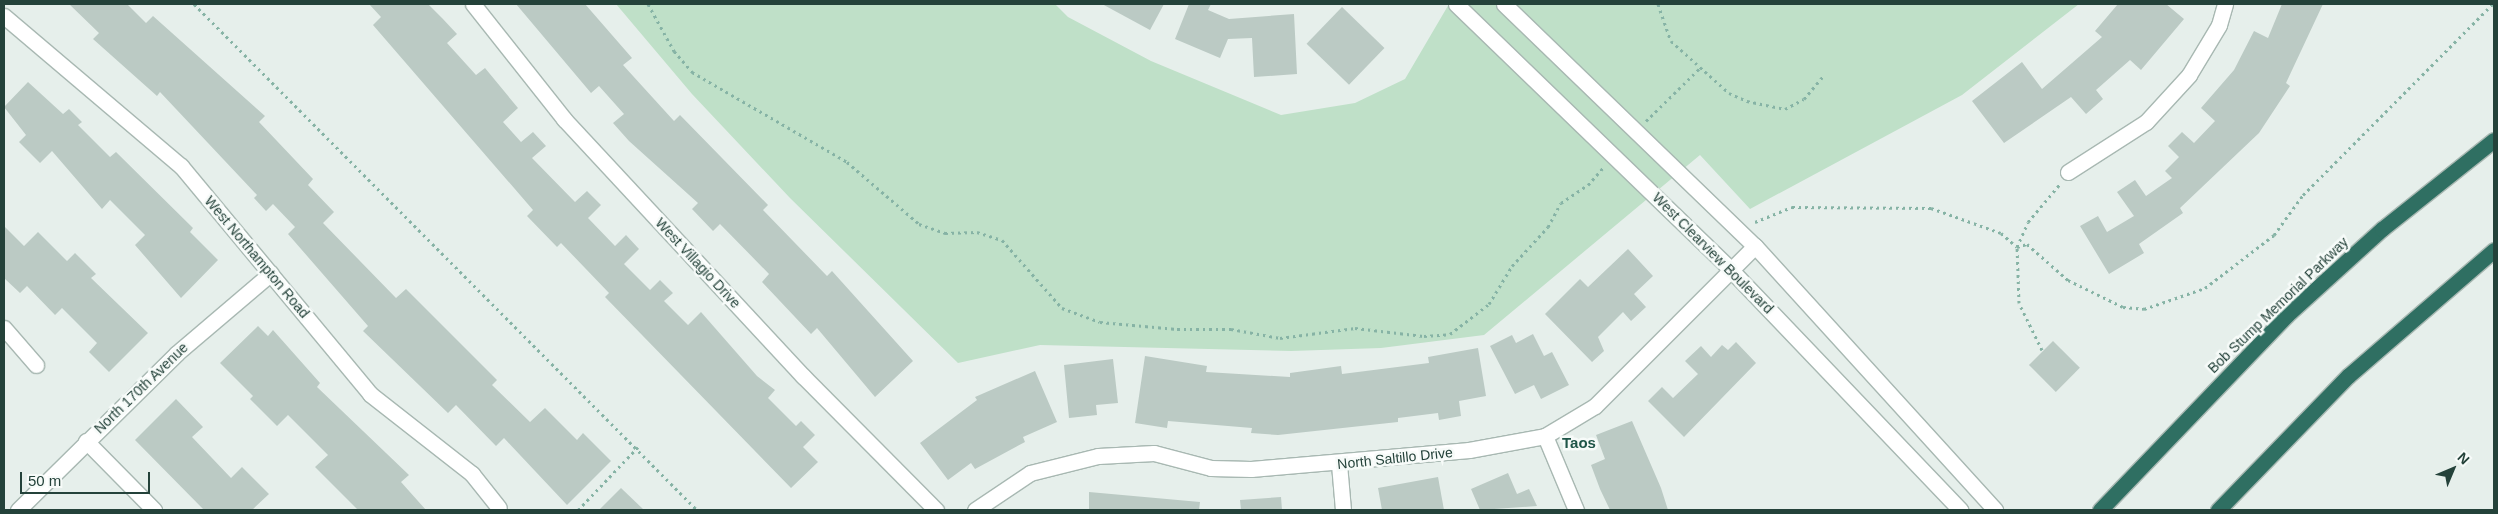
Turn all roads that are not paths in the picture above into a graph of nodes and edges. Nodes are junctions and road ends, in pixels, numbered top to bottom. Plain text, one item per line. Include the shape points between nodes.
1 (472, 4) edge
2 (1456, 4) edge
3 (1504, 4) edge
4 (2225, 4) edge
5 (4, 16) edge
6 (2494, 140) edge
7 (2065, 176) road end
8 (1755, 246) junction
9 (2494, 250) edge
10 (1731, 270) junction
11 (271, 273) junction
12 (4, 328) edge
13 (36, 365) dead end
14 (1546, 436) junction
15 (86, 441) junction
16 (1339, 464) junction
17 (499, 508) dead end
18 (18, 510) edge
19 (154, 510) edge
20 (936, 510) edge
21 (975, 510) edge
22 (1343, 510) edge
23 (1576, 510) edge
24 (1960, 510) edge
25 (1995, 510) edge
26 (2100, 510) edge
27 (2218, 510) edge

1 - 20 street, West Villagio Drive via 564,119 803,376
2 - 10 street, West Clearview Boulevard
3 - 8 street
4 - 7 street via 2219,25 2189,75 2146,122
5 - 11 street, West Northampton Road via 181,166
6 - 26 highway, Bob Stump Memorial Parkway via 2382,229 2286,315
8 - 10 street, North Saltillo Drive
8 - 25 street
9 - 27 highway via 2348,376
10 - 14 street, North Saltillo Drive via 1595,406
10 - 24 street, West Clearview Boulevard
11 - 15 street, North 170th Avenue via 177,353
11 - 17 street, West Northampton Road via 370,394 472,474
12 - 13 street
14 - 16 street, North Saltillo Drive via 1509,445
14 - 23 street
15 - 18 street, North 170th Avenue
15 - 19 street
16 - 21 street, North Saltillo Drive via 1211,468 1154,453 1098,456 1030,473
16 - 22 street

